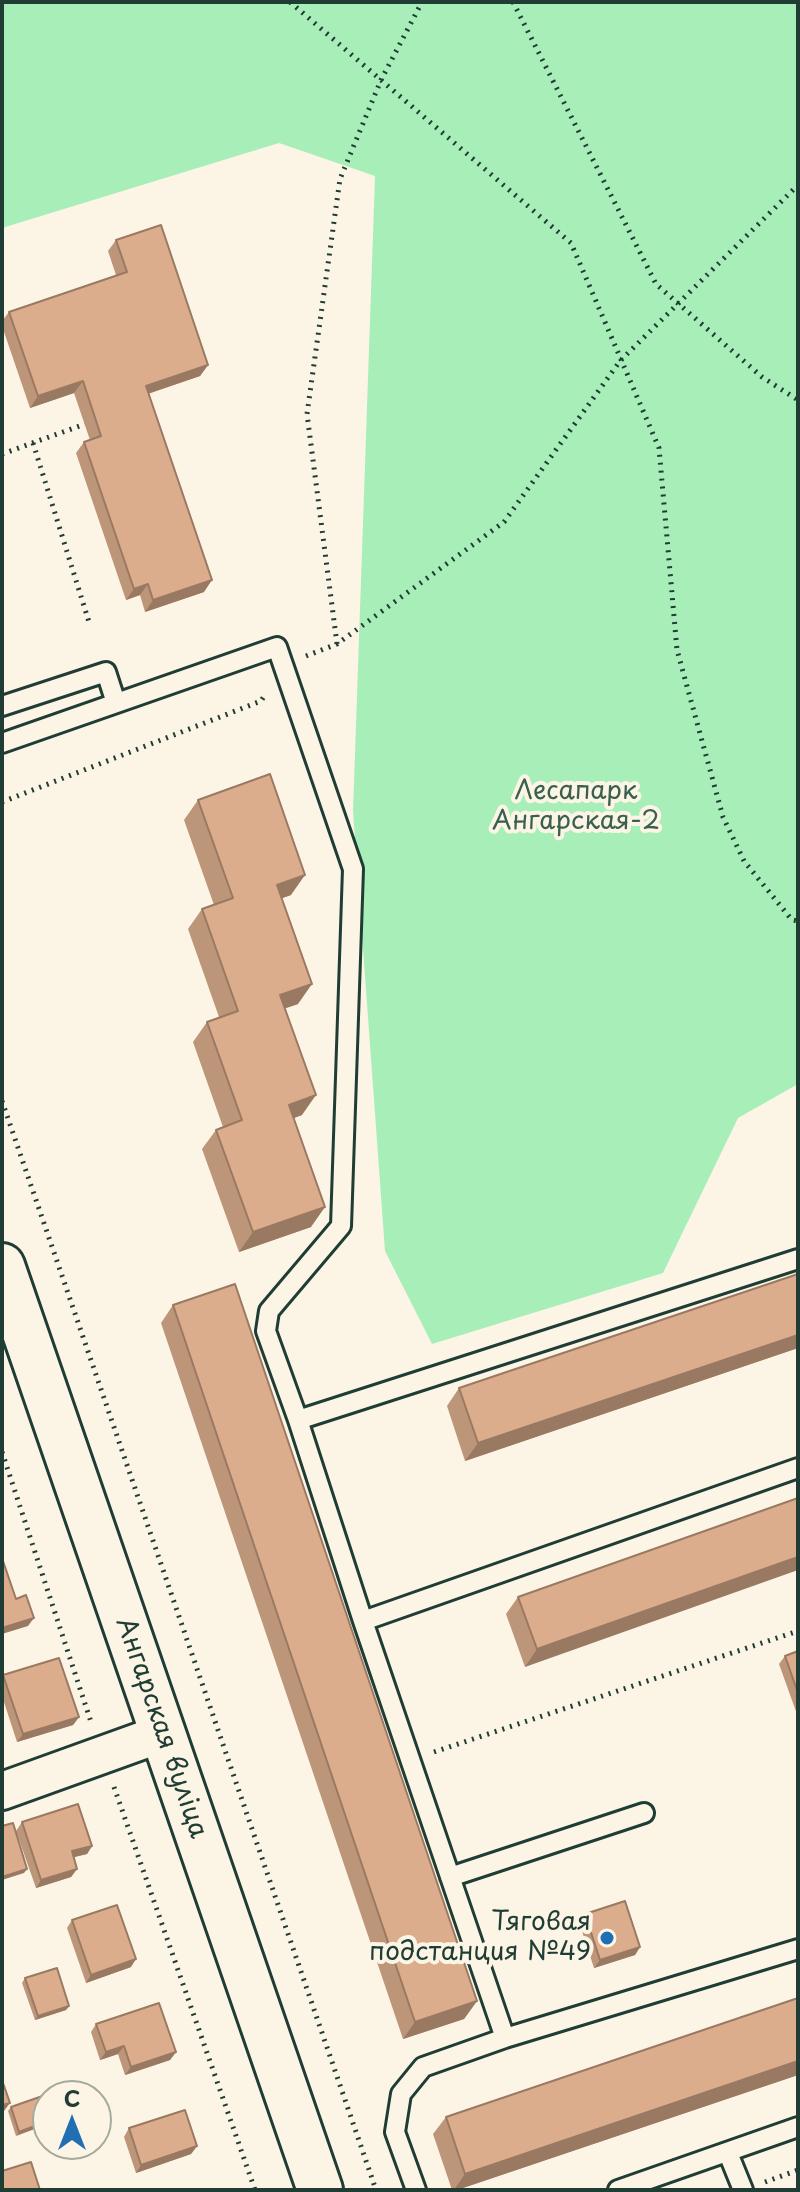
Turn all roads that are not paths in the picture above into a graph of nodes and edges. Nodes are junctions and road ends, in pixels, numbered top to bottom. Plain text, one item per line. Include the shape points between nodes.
1 (116, 703) junction
2 (2, 706) edge
3 (2, 743) edge
4 (798, 1259) edge
5 (2, 1266) edge
6 (298, 1420) junction
7 (798, 1468) edge
8 (363, 1621) junction
9 (163, 1733) junction
10 (2, 1791) edge
11 (644, 1813) dead end
12 (450, 1877) junction
13 (798, 1949) edge
14 (505, 2038) junction
15 (798, 2127) edge
16 (728, 2153) junction
17 (320, 2190) edge
18 (416, 2190) edge
19 (618, 2190) edge
20 (743, 2190) edge

1 - 2 lane via 106,672
1 - 3 lane
1 - 6 lane via 277,647 353,869 341,1226 269,1311 266,1331
4 - 6 lane
5 - 9 main road, Ангарская вуліца
6 - 8 lane
7 - 8 lane
8 - 12 lane
9 - 10 street
9 - 17 main road, Ангарская вуліца
11 - 12 lane
12 - 14 lane
13 - 14 lane
14 - 18 lane via 423,2067 401,2094 395,2132
15 - 16 lane
16 - 19 lane
16 - 20 lane

